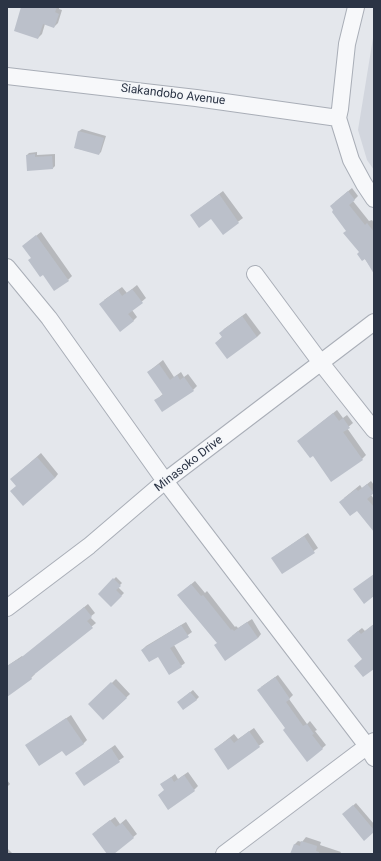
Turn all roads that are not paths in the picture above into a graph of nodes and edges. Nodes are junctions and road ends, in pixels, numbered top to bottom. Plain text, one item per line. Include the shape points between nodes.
1 (356, 7) edge
2 (7, 76) edge
3 (338, 118) junction
4 (374, 199) edge
5 (7, 267) edge
6 (255, 274) dead end
7 (374, 322) edge
8 (321, 363) junction
9 (374, 430) edge
10 (165, 481) junction
11 (7, 608) edge
12 (372, 748) edge
13 (224, 854) edge

1 - 3 street via 347,44
2 - 3 street, Siakandobo Avenue
3 - 4 street via 351,160
5 - 10 street via 49,318
6 - 8 street
7 - 8 street, Minasoko Drive
8 - 9 street
8 - 10 street, Minasoko Drive
10 - 11 street, Minasoko Drive via 89,546
10 - 12 street
12 - 13 street

